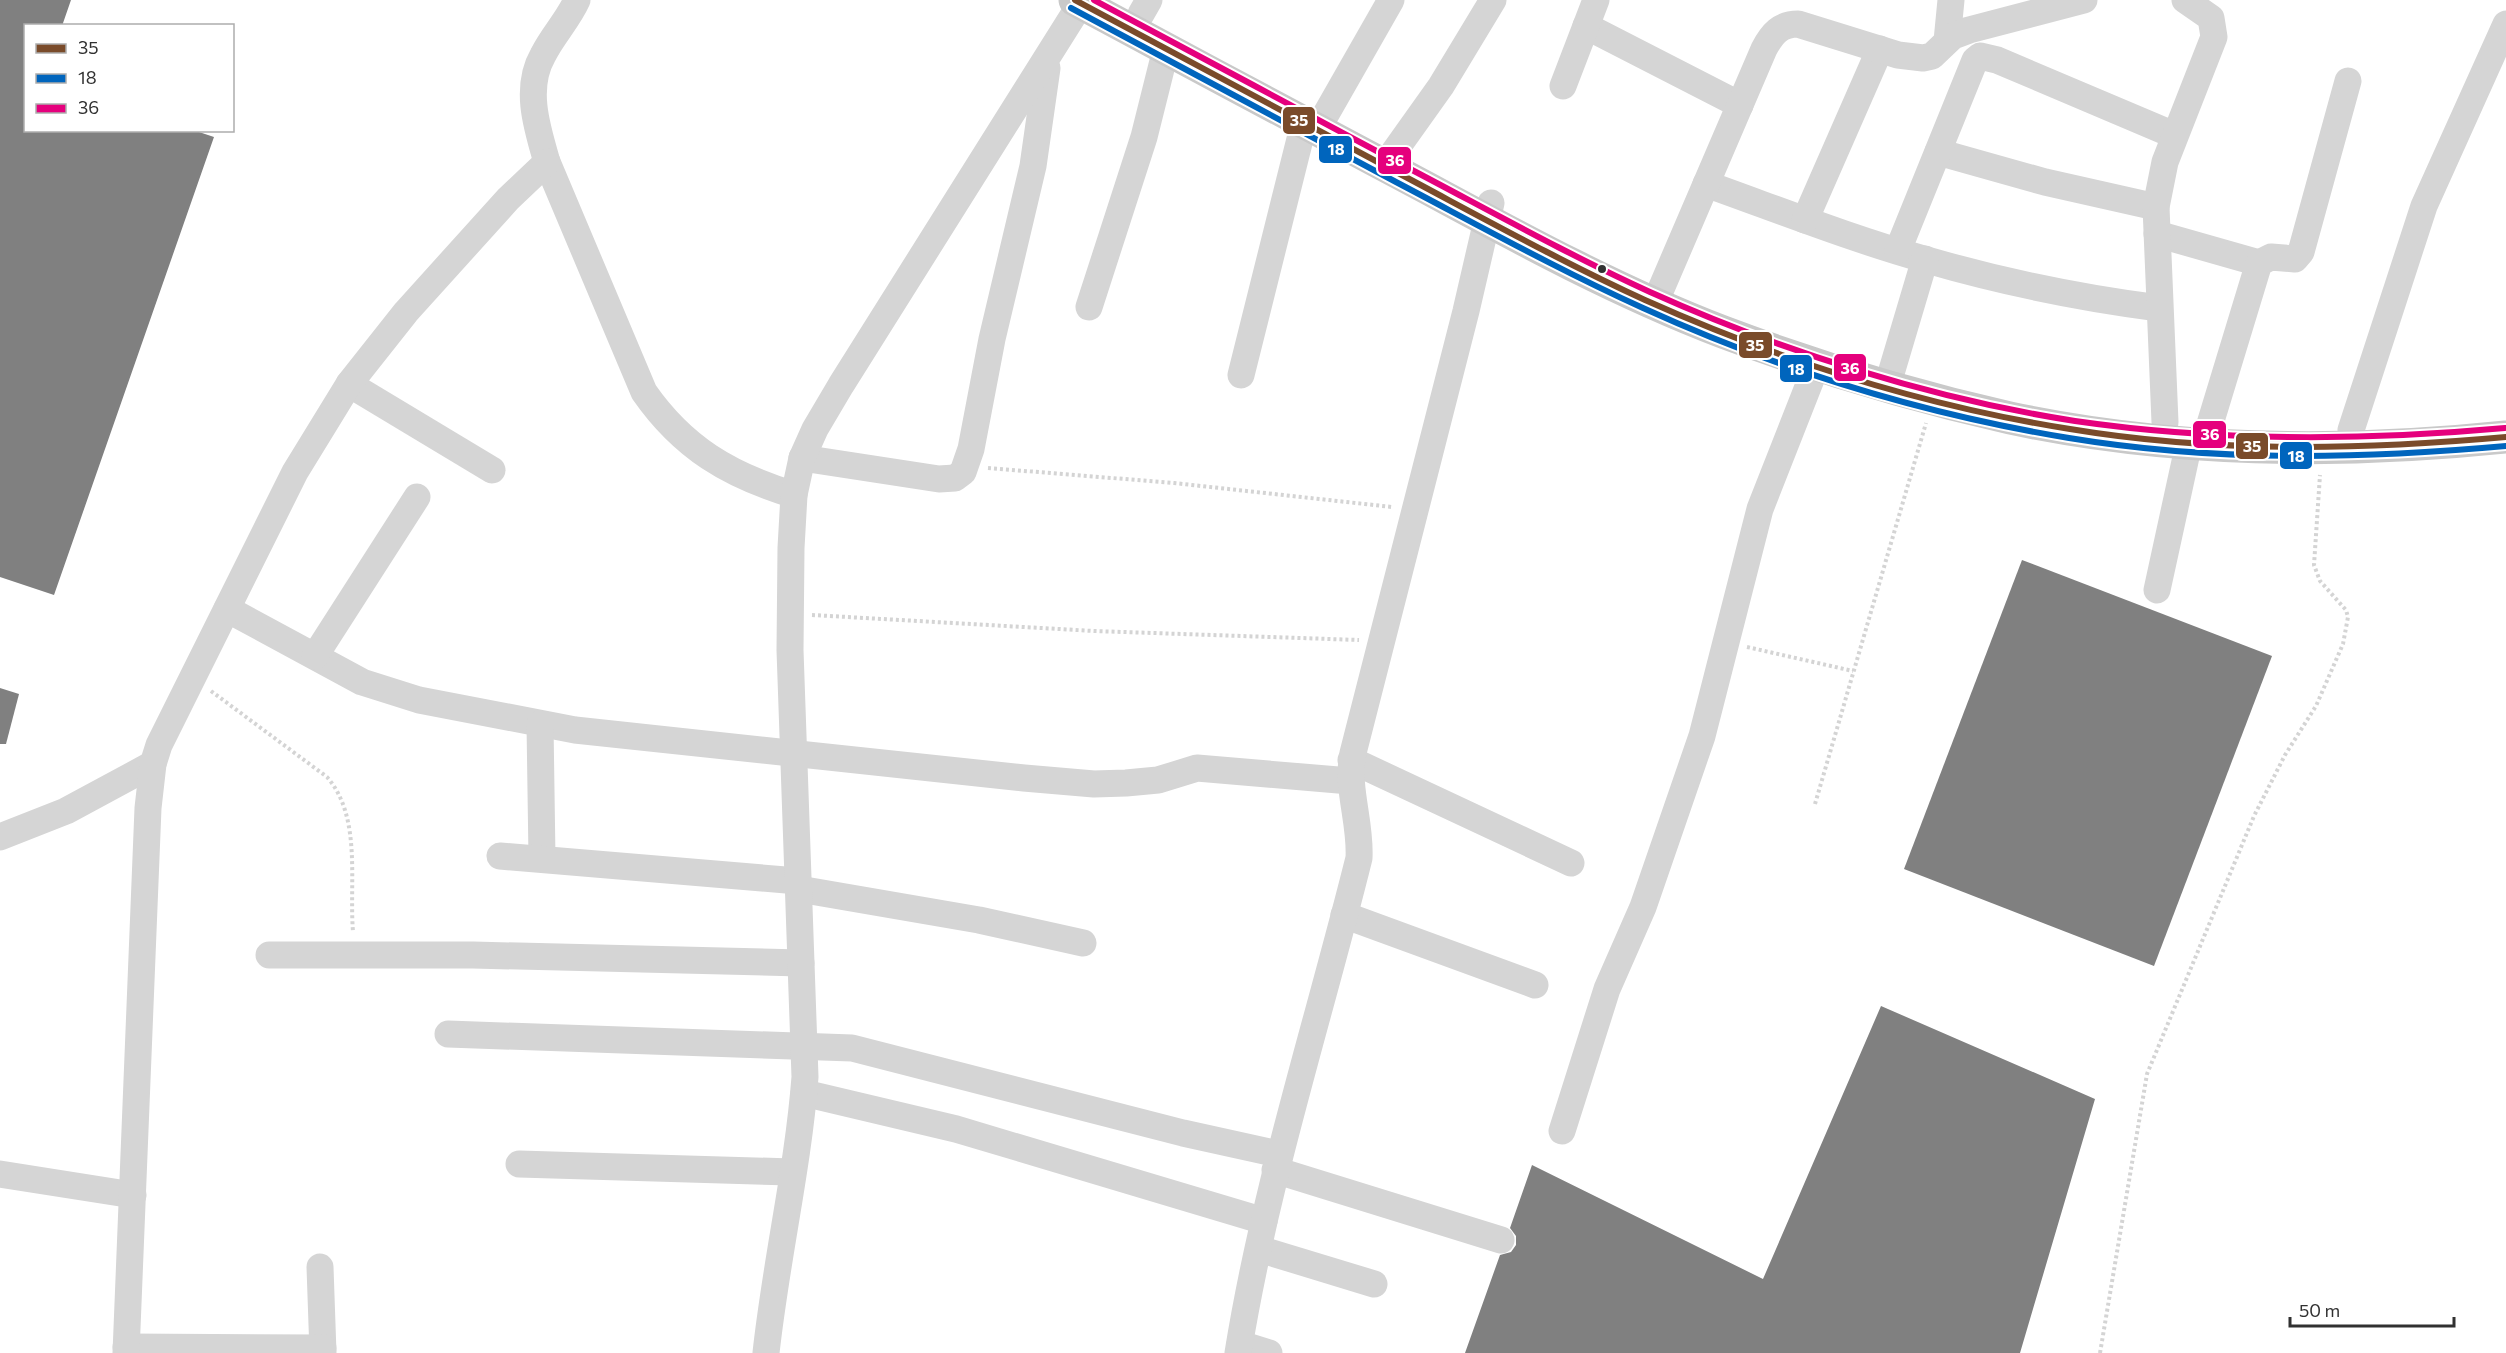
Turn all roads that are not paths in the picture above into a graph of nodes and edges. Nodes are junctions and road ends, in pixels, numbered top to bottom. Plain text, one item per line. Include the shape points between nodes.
1 (577, 0) edge
2 (1391, 0) edge
3 (1494, 0) edge
4 (1596, 0) edge
5 (1951, 0) edge
6 (2084, 0) edge
7 (2185, 0) edge
8 (1080, 1) edge
9 (1135, 5) edge
10 (2214, 9) edge
11 (2506, 24) edge
12 (1586, 26) junction
13 (1947, 41) junction
14 (1166, 49) junction
15 (1880, 49) junction
16 (1048, 58) junction
17 (2348, 81) dead end
18 (1563, 86) dead end
19 (1740, 105) junction
20 (1315, 118) junction
21 (2174, 135) junction
22 (1394, 152) junction
23 (1938, 152) junction
24 (547, 162) junction
25 (1706, 184) junction
26 (2156, 207) junction
27 (1488, 211) junction
28 (1805, 220) junction
29 (2157, 234) junction
30 (1898, 250) junction
31 (1925, 260) junction
32 (2259, 263) junction
33 (1661, 289) junction
34 (1089, 307) dead end
35 (2159, 308) junction
36 (1817, 364) junction
37 (1892, 370) junction
38 (1241, 375) dead end
39 (349, 384) junction
40 (2506, 421) edge
41 (2188, 430) junction
42 (2351, 430) junction
43 (2506, 437) edge
44 (802, 458) junction
45 (492, 470) dead end
46 (794, 495) junction
47 (417, 497) dead end
48 (2157, 590) dead end
49 (227, 609) junction
50 (315, 657) junction
51 (540, 724) junction
52 (795, 754) junction
53 (153, 764) junction
54 (1351, 771) junction
55 (0, 837) edge
56 (500, 856) dead end
57 (542, 858) junction
58 (1571, 863) dead end
59 (799, 885) junction
60 (1344, 915) junction
61 (1083, 943) dead end
62 (268, 955) dead end
63 (801, 963) junction
64 (1535, 985) dead end
65 (448, 1034) dead end
66 (805, 1047) junction
67 (804, 1093) junction
68 (1562, 1131) dead end
69 (1277, 1162) junction
70 (519, 1164) dead end
71 (792, 1172) junction
72 (0, 1174) edge
73 (133, 1195) junction
74 (1264, 1221) junction
75 (1501, 1240) dead end
76 (1259, 1249) junction
77 (320, 1267) dead end
78 (1374, 1284) dead end
79 (1239, 1349) edge
80 (126, 1350) edge
81 (323, 1350) edge
82 (766, 1353) edge
83 (1269, 1353) edge

1 - 24 street via 543,54 533,79 532,93
2 - 20 street
3 - 22 street
4 - 12 street
5 - 13 street
6 - 13 street via 1978,27
7 - 10 street
8 - 14 main road
8 - 16 street
9 - 20 main road
10 - 21 street via 2212,45
11 - 42 street via 2424,206
12 - 18 street
12 - 19 street
13 - 15 street via 1932,56 1923,58
14 - 20 main road
14 - 34 street via 1144,137
15 - 19 street via 1798,24 1783,26 1770,37
15 - 28 street
16 - 44 street via 841,385
16 - 44 street via 1032,166 966,466 954,478 939,479
17 - 32 street via 2301,252 2295,259 2271,257
19 - 25 street
20 - 22 main road
20 - 27 main road
20 - 38 street
21 - 23 street via 1983,55 1975,60
21 - 26 street
22 - 27 main road
23 - 26 street
23 - 30 street
24 - 39 street via 508,199 406,312
24 - 46 street via 644,392 663,419 712,460 757,483
25 - 28 street
25 - 33 street
26 - 29 street
27 - 33 main road via 1553,237
27 - 36 main road via 1660,305 1722,332
27 - 54 street
28 - 30 street
29 - 32 street
29 - 35 street
30 - 31 street
31 - 35 street via 2035,287
31 - 37 street
32 - 41 street
33 - 37 main road via 1804,343
35 - 41 street
36 - 41 main road via 1933,399 2070,429
36 - 68 street via 1760,509 1702,736 1643,908 1607,988
37 - 41 main road via 2020,400
39 - 45 street
39 - 49 street via 295,472
40 - 42 main road
41 - 42 main road
41 - 43 main road via 2323,447
41 - 48 street
44 - 46 street
46 - 52 street via 790,614
47 - 50 street
49 - 50 street
49 - 53 street
50 - 51 street via 384,690
51 - 52 street
51 - 57 street
52 - 54 street via 1094,784 1158,780 1197,768
52 - 59 street
53 - 55 street via 66,811
53 - 73 street via 143,910
54 - 58 street
54 - 60 street via 1360,841
56 - 57 street
57 - 59 street
59 - 61 street
59 - 63 street
60 - 64 street
60 - 69 street
62 - 63 street via 652,957
63 - 66 street
65 - 66 street
66 - 67 street
66 - 69 street via 867,1052 1183,1133
67 - 71 street
67 - 74 street via 956,1129
69 - 74 street
69 - 75 street
70 - 71 street
71 - 82 street
72 - 73 street
73 - 80 street
74 - 76 street
76 - 78 street
76 - 79 street
77 - 81 street
79 - 83 street
80 - 81 street

